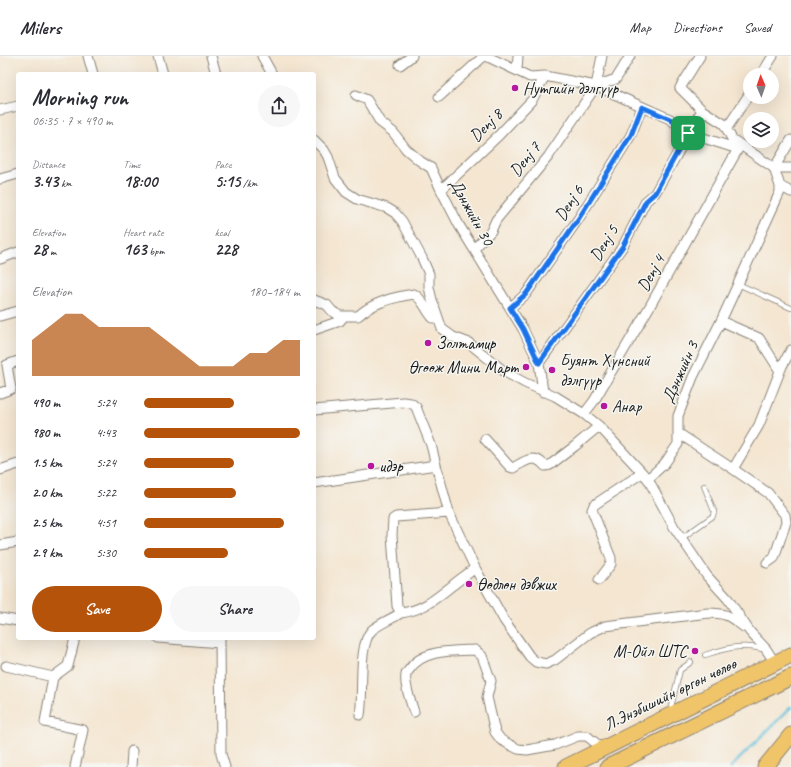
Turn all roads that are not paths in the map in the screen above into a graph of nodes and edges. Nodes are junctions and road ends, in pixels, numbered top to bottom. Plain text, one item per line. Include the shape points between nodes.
1 (88, 56) edge
2 (158, 56) edge
3 (211, 56) edge
4 (262, 56) edge
5 (412, 56) edge
6 (485, 56) edge
7 (518, 56) edge
8 (602, 56) edge
9 (630, 56) edge
10 (700, 56) edge
11 (773, 56) edge
12 (400, 65) dead end
13 (765, 68) edge
14 (517, 70) junction
15 (92, 72) edge
16 (162, 72) edge
17 (215, 72) edge
18 (271, 72) edge
19 (545, 76) junction
20 (596, 86) junction
21 (356, 95) dead end
22 (438, 97) dead end
23 (743, 102) edge
24 (16, 106) edge
25 (642, 107) junction
26 (0, 110) edge
27 (702, 110) junction
28 (726, 128) junction
29 (688, 133) junction
30 (791, 140) edge
31 (316, 142) edge
32 (740, 148) junction
33 (774, 168) junction
34 (791, 168) edge
35 (16, 175) edge
36 (0, 179) edge
37 (780, 186) junction
38 (441, 190) junction
39 (791, 192) edge
40 (474, 249) junction
41 (16, 253) edge
42 (0, 259) edge
43 (738, 284) junction
44 (316, 301) edge
45 (510, 308) junction
46 (791, 308) edge
47 (16, 312) edge
48 (0, 316) edge
49 (344, 316) junction
50 (438, 318) junction
51 (721, 321) junction
52 (316, 329) edge
53 (791, 350) edge
54 (16, 362) edge
55 (539, 363) junction
56 (780, 371) junction
57 (542, 392) junction
58 (0, 394) edge
59 (316, 410) edge
60 (584, 414) junction
61 (599, 426) junction
62 (678, 433) junction
63 (485, 439) dead end
64 (16, 465) edge
65 (436, 465) junction
66 (733, 469) junction
67 (0, 470) edge
68 (645, 476) junction
69 (316, 483) edge
70 (704, 486) dead end
71 (449, 513) junction
72 (789, 522) edge
73 (682, 538) junction
74 (16, 542) edge
75 (0, 544) edge
76 (767, 564) dead end
77 (476, 568) junction
78 (599, 580) dead end
79 (401, 613) junction
80 (0, 618) edge
81 (16, 621) edge
82 (750, 632) junction
83 (74, 640) edge
84 (199, 640) edge
85 (220, 641) edge
86 (766, 650) junction
87 (705, 655) dead end
88 (791, 655) edge
89 (691, 662) dead end
90 (775, 663) junction
91 (6, 666) dead end
92 (53, 677) junction
93 (787, 680) edge
94 (414, 712) dead end
95 (360, 715) dead end
96 (668, 716) junction
97 (789, 741) edge
98 (602, 749) junction
99 (132, 751) dead end
100 (75, 767) edge
101 (131, 767) edge
102 (225, 767) edge
103 (566, 767) edge
104 (608, 767) edge
105 (765, 767) edge

1 - 15 street
2 - 16 street
3 - 17 street
4 - 18 street
5 - 12 street
6 - 14 street
6 - 22 street
7 - 14 street
8 - 20 street
9 - 20 street via 616,79
10 - 27 street via 680,88
11 - 13 street
14 - 19 street via 530,77
19 - 20 street
19 - 38 street, Denj 8 via 532,100
20 - 25 street
20 - 40 street, Denj 7 via 548,157
21 - 38 street, Дэнжийн 30 via 367,100 380,122 393,132 406,149 431,168
23 - 28 street
24 - 26 street
25 - 29 street via 670,119
25 - 45 street, Denj 6 via 631,135 579,218 526,294
27 - 28 street
27 - 29 street, Denj 5
28 - 32 street
29 - 32 street
29 - 55 street, Denj 5 via 655,193 646,201 623,246
30 - 33 street
31 - 50 street via 324,150 335,178 346,192 387,208 402,221 429,274 429,287
32 - 33 street
32 - 60 street, Denj 4 via 650,306
33 - 34 street
33 - 37 street
35 - 36 street
37 - 39 street
37 - 43 street, Дэнжийн 3 via 780,192
38 - 40 street, Дэнжийн 30
40 - 45 street, Дэнжийн 30
41 - 42 street
43 - 46 lane
43 - 51 street, Дэнжийн 3
44 - 49 street
45 - 55 street, Дэнжийн 30
47 - 48 street
49 - 50 street via 358,316 366,308 414,294 427,312 433,318
49 - 52 street via 340,321
50 - 57 street via 442,329 453,337 469,343 505,372
51 - 56 street via 759,338
51 - 62 street, Дэнжийн 3 via 693,377 678,416
53 - 56 street
54 - 58 street via 7,365 11,389
55 - 57 street
56 - 66 street via 759,424
57 - 60 street via 555,396
59 - 65 street via 411,403 416,407
60 - 61 street
61 - 63 street via 550,465 545,466 540,460 534,459 510,467
61 - 68 street
62 - 66 street
62 - 68 street, Дэнжийн 3 via 678,444 665,463
64 - 67 street
65 - 69 street
65 - 71 street
66 - 72 street via 768,493
68 - 73 street
68 - 78 street, Дэнжийн 3 via 594,506 592,510 611,558 611,564
70 - 73 lane via 714,511 713,516
71 - 77 street
71 - 79 street via 394,519 392,535 396,606
72 - 76 street via 774,558
73 - 82 street via 707,576 728,599
74 - 75 street
77 - 79 street via 438,598 410,612
77 - 82 street via 504,620 536,662 546,664 555,660 598,628 623,623 722,613
79 - 95 street via 371,630 366,641 362,662
80 - 81 street
82 - 86 street
83 - 92 street via 68,666
84 - 85 street
85 - 102 street via 221,754
86 - 87 lane via 737,646
86 - 90 street
88 - 90 main road, Л.Энэбишийн өргөн чөлөө
89 - 96 lane via 680,670
90 - 96 main road, Л.Энэбишийн өргөн чөлөө
91 - 92 street
92 - 100 street via 45,722 83,730
93 - 104 main road
94 - 98 street via 406,674 411,666 418,659 440,653 475,650 482,656 491,681 487,696 495,732 501,740 518,750 527,750 586,736
96 - 98 main road, Л.Энэбишийн өргөн чөлөө
97 - 105 main road
98 - 103 main road, Л.Энэбишийн өргөн чөлөө
99 - 101 street

